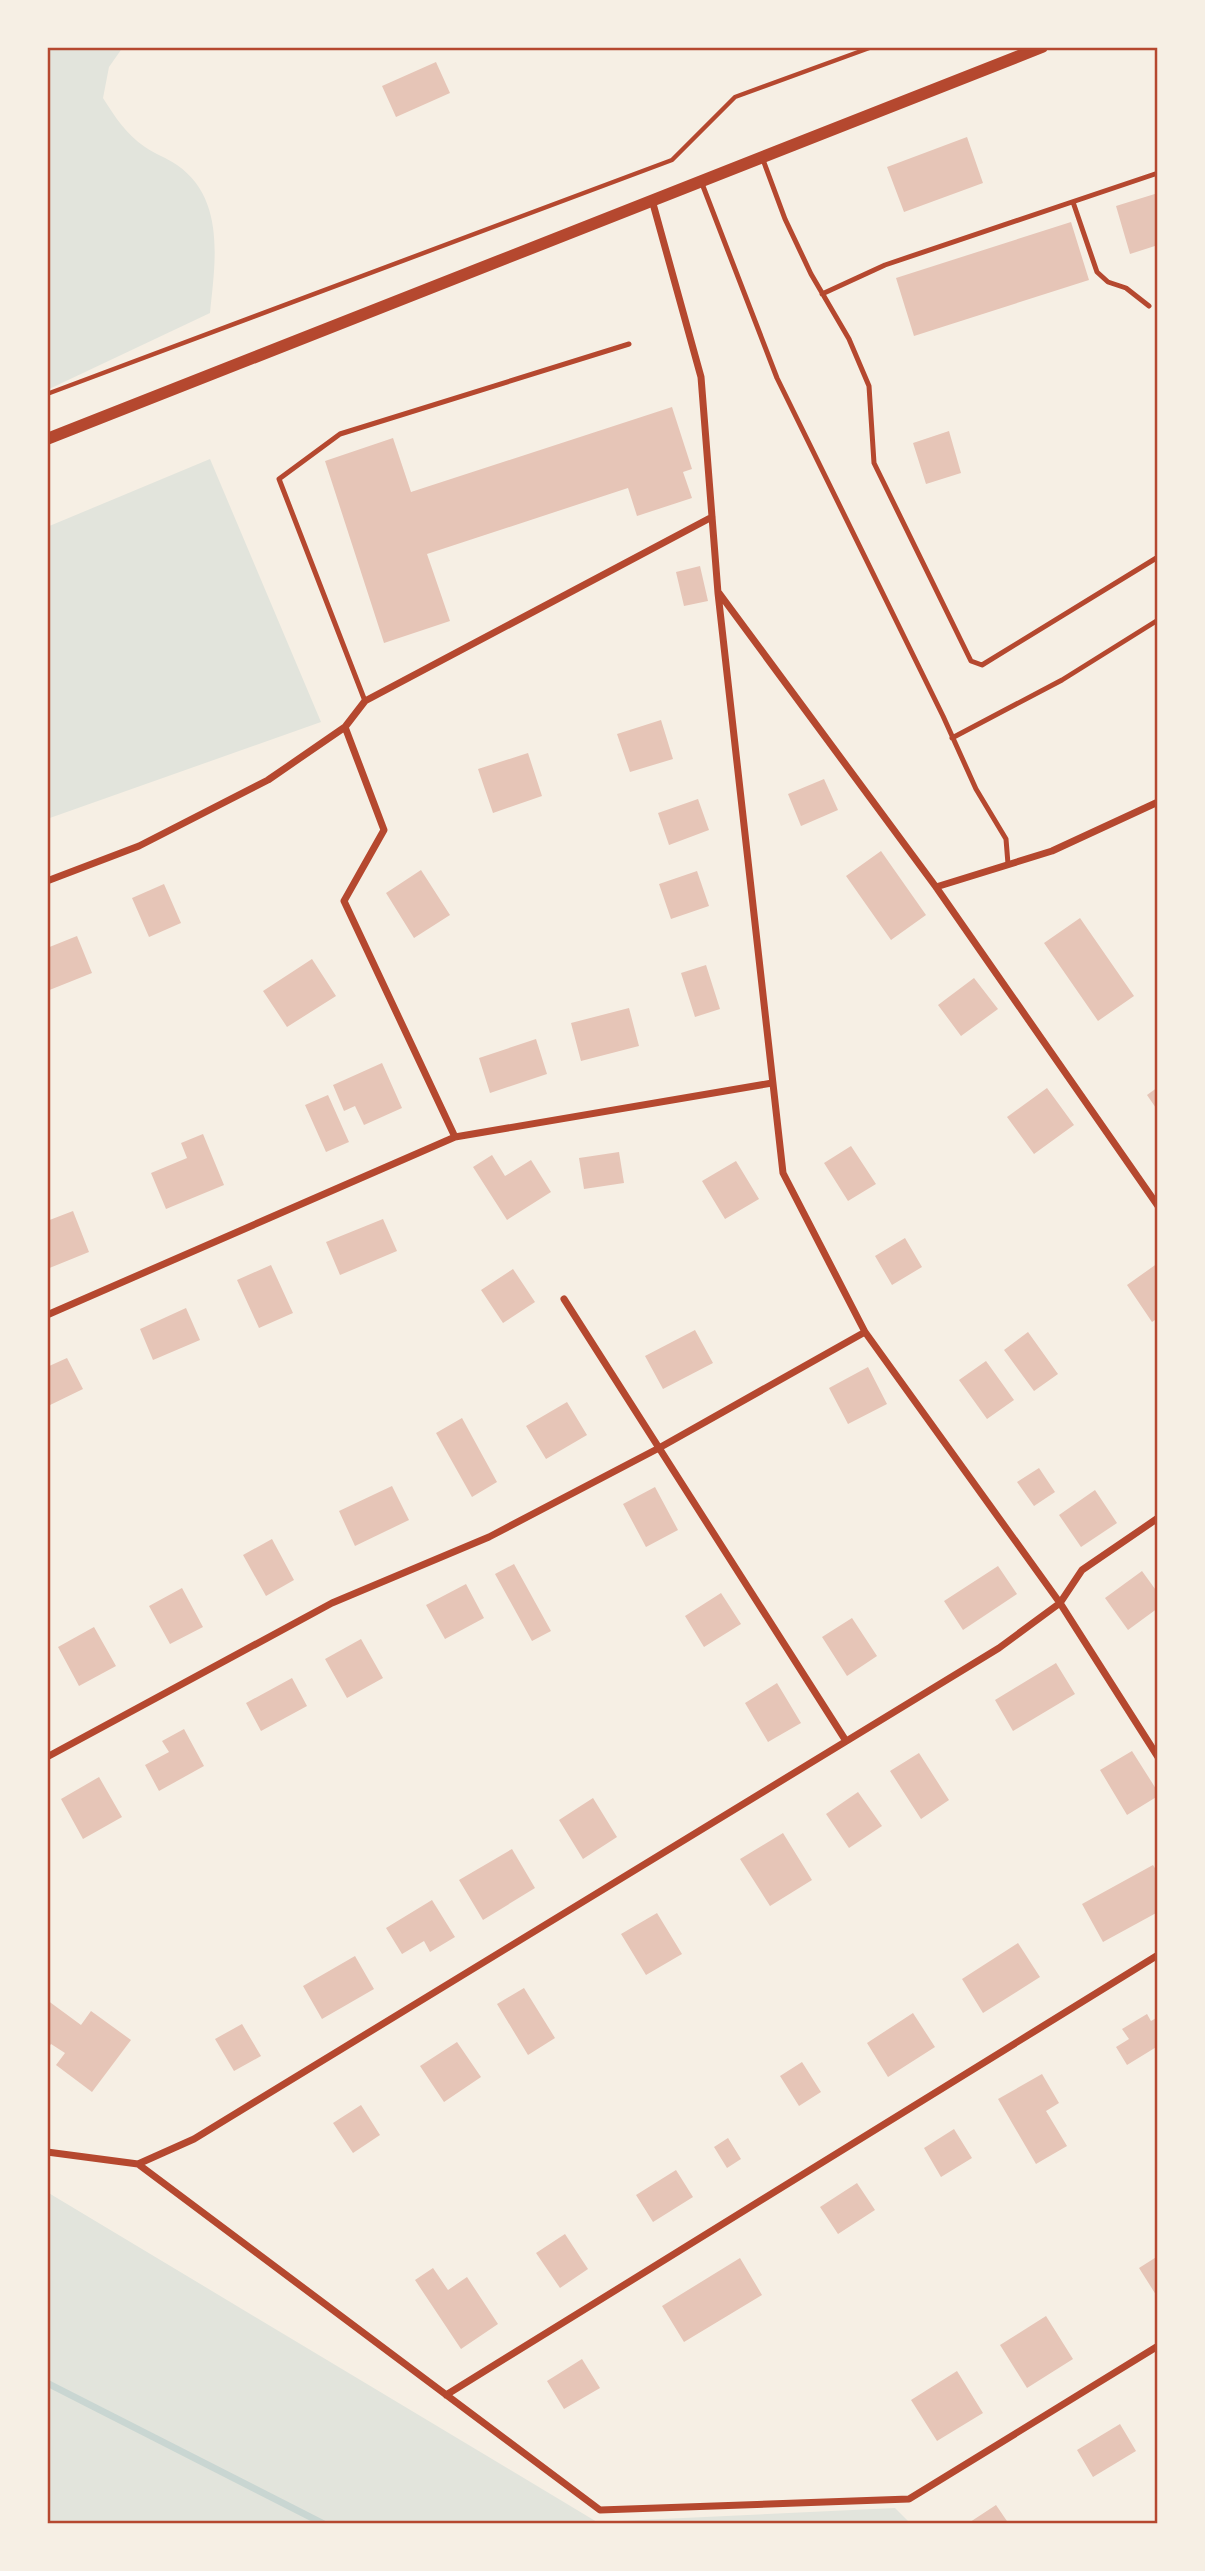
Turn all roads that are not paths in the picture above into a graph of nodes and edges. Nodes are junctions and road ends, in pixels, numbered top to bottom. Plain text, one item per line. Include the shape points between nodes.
1 (1042, 47) edge
2 (762, 157) junction
3 (1158, 173) edge
4 (701, 181) junction
5 (652, 200) junction
6 (1073, 202) junction
7 (822, 294) junction
8 (1149, 306) dead end
9 (629, 344) dead end
10 (47, 439) edge
11 (712, 517) junction
12 (1158, 557) edge
13 (718, 593) junction
14 (1158, 620) edge
15 (365, 701) junction
16 (345, 727) junction
17 (952, 738) junction
18 (1158, 802) edge
19 (1008, 864) junction
20 (47, 881) edge
21 (936, 887) junction
22 (772, 1083) junction
23 (455, 1137) junction
24 (1158, 1206) edge
25 (564, 1299) dead end
26 (47, 1315) edge
27 (864, 1332) junction
28 (659, 1448) junction
29 (1158, 1518) edge
30 (1060, 1603) junction
31 (846, 1741) junction
32 (47, 1757) edge
33 (1158, 1757) edge
34 (1158, 1955) edge
35 (47, 2152) edge
36 (138, 2164) junction
37 (1158, 2346) edge
38 (446, 2395) junction

1 - 2 street
2 - 4 street
2 - 7 lane via 785,219
3 - 6 lane
4 - 5 street
4 - 17 lane via 778,378
5 - 10 street
5 - 11 street via 701,377
6 - 7 lane via 885,265
6 - 8 lane via 1097,272
7 - 12 lane via 849,339 869,386 874,463 971,662 982,665
9 - 15 lane via 340,434 279,479
11 - 13 street
11 - 15 street
13 - 21 street
13 - 22 street
14 - 17 lane via 1062,680
15 - 16 street
16 - 20 street via 268,780 139,846
16 - 23 street via 384,830 344,901
17 - 19 lane via 1006,839
18 - 19 street via 1052,850
19 - 21 street
21 - 24 street
22 - 23 street
22 - 27 street via 783,1172
23 - 26 street
25 - 28 street
27 - 28 street
27 - 30 street
28 - 31 street
28 - 32 street via 489,1537 332,1603
29 - 30 street via 1082,1570
30 - 31 street via 999,1648
30 - 33 street
31 - 36 street via 194,2139
34 - 38 street
35 - 36 street
36 - 38 street
37 - 38 street via 909,2499 600,2510

